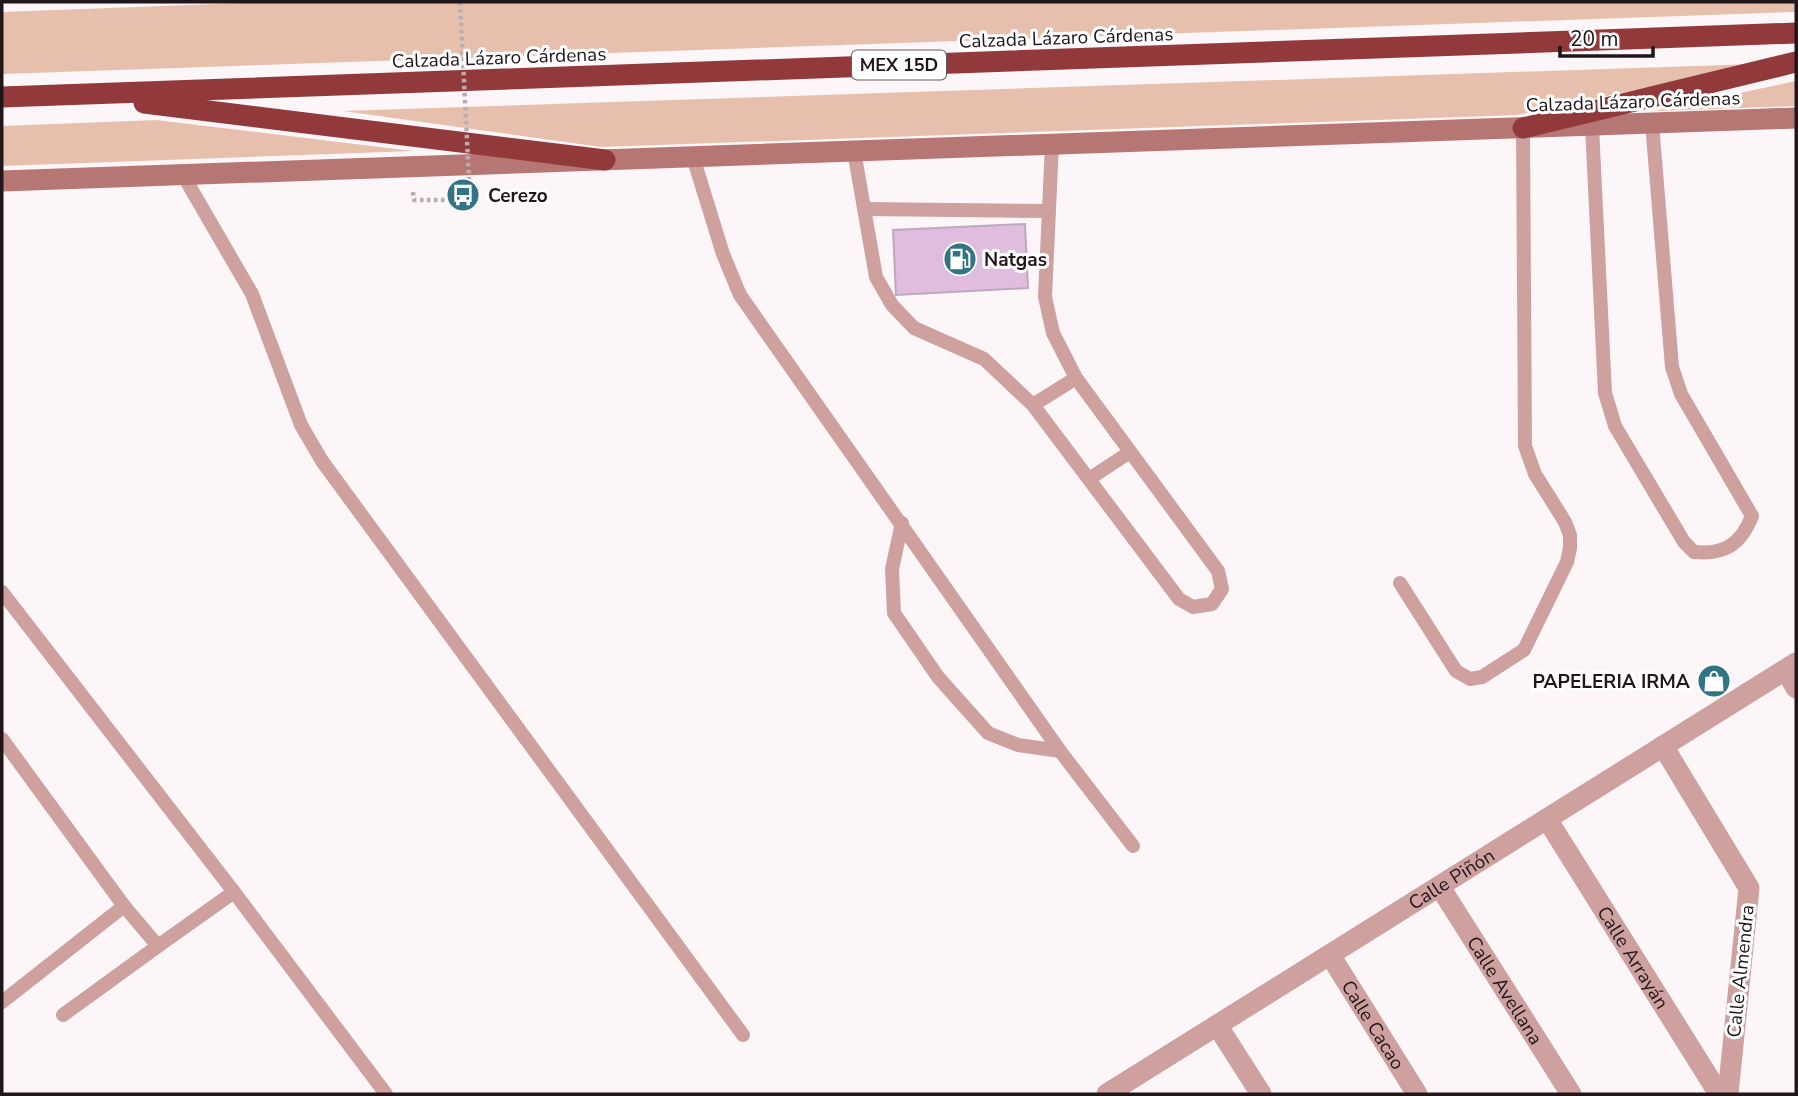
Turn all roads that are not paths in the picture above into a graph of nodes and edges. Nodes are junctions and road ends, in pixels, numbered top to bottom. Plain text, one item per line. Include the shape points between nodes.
1 (1796, 33) edge
2 (1796, 62) edge
3 (79, 95) junction
4 (2, 97) edge
5 (1796, 118) edge
6 (1652, 123) junction
7 (1592, 126) junction
8 (1523, 128) junction
9 (1052, 144) junction
10 (854, 151) junction
11 (693, 157) junction
12 (605, 160) junction
13 (183, 175) junction
14 (2, 181) edge
15 (864, 209) junction
16 (1049, 211) junction
17 (1076, 379) junction
18 (1033, 405) junction
19 (1130, 452) junction
20 (1089, 479) junction
21 (902, 523) junction
22 (1399, 583) dead end
23 (2, 592) edge
24 (1793, 674) edge
25 (2, 739) edge
26 (1663, 747) junction
27 (1060, 751) junction
28 (1547, 819) junction
29 (1133, 846) dead end
30 (1440, 887) junction
31 (234, 892) junction
32 (124, 905) junction
33 (158, 946) junction
34 (1330, 955) junction
35 (2, 1002) edge
36 (64, 1015) dead end
37 (1217, 1025) junction
38 (743, 1035) dead end
39 (386, 1094) edge
40 (1107, 1094) edge
41 (1261, 1094) edge
42 (1417, 1094) edge
43 (1572, 1094) edge
44 (1719, 1094) edge
45 (1728, 1094) edge

1 - 3 highway, Calzada Lázaro Cárdenas / MEX 15D
2 - 8 highway
3 - 4 highway, Calzada Lázaro Cárdenas / MEX 15D
3 - 12 highway
5 - 6 main road, Calzada Lázaro Cárdenas
6 - 7 main road, Calzada Lázaro Cárdenas
6 - 7 lane via 1672,367 1681,394 1752,516 1745,533 1720,552 1694,552 1684,542 1615,426 1605,393
7 - 8 main road, Calzada Lázaro Cárdenas
8 - 9 main road, Calzada Lázaro Cárdenas
8 - 22 lane via 1525,446 1535,474 1570,535 1567,562 1524,650 1482,677 1470,679 1456,671
9 - 10 main road, Calzada Lázaro Cárdenas
9 - 16 lane
10 - 11 main road, Calzada Lázaro Cárdenas
10 - 15 lane
11 - 12 main road, Calzada Lázaro Cárdenas
11 - 21 lane via 740,295
12 - 13 main road, Calzada Lázaro Cárdenas
13 - 14 main road, Calzada Lázaro Cárdenas
13 - 38 lane via 253,293 301,425 322,461
15 - 16 lane
15 - 18 lane via 876,276 892,305 914,328 984,359
16 - 17 lane via 1045,298 1053,333
17 - 18 lane
17 - 19 lane
18 - 20 lane
19 - 20 lane
19 - 20 lane via 1218,571 1222,589 1212,604 1193,607 1179,598
21 - 27 lane
21 - 27 lane via 892,569 894,613 938,677 988,733 1018,745
23 - 31 lane
24 - 26 street, Calle Piñón
25 - 32 lane
26 - 28 street, Calle Piñón
26 - 45 street, Calle Almendra via 1749,888
27 - 29 lane
28 - 30 street, Calle Piñón
28 - 44 street, Calle Arrayán
30 - 34 street, Calle Piñón
30 - 43 street, Calle Avellana
31 - 33 lane
31 - 39 lane
32 - 33 lane
32 - 35 lane
33 - 36 lane
34 - 37 street, Calle Piñón
34 - 42 street, Calle Cacao
37 - 40 street, Calle Piñón
37 - 41 street

